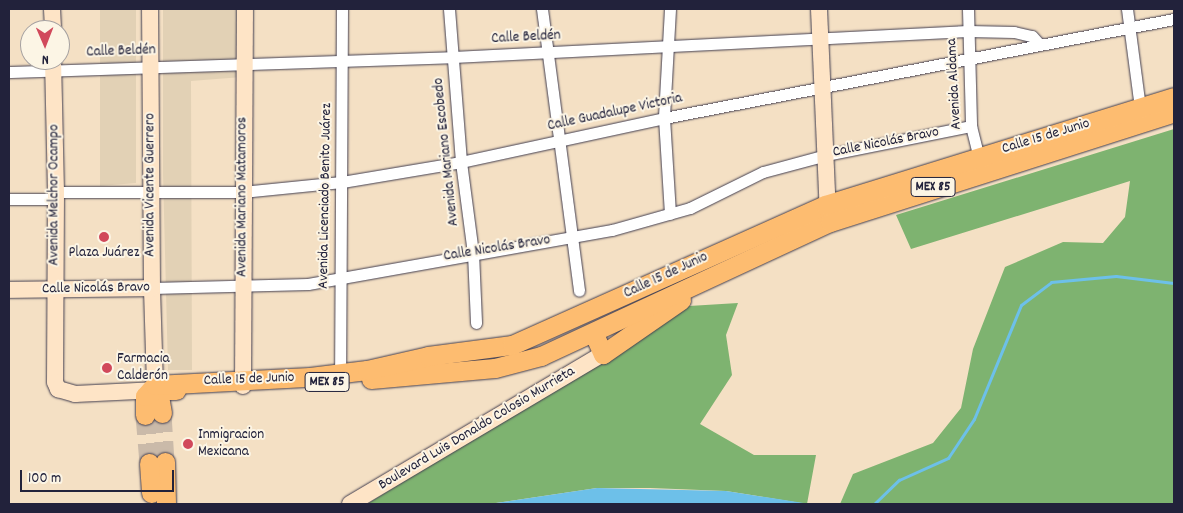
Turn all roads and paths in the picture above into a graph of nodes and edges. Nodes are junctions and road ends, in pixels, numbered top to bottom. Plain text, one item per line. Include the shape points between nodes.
1 (150, 9) edge
2 (245, 9) edge
3 (342, 9) edge
4 (449, 9) edge
5 (542, 9) edge
6 (670, 9) edge
7 (819, 9) edge
8 (968, 9) edge
9 (1127, 9) edge
10 (1174, 19) edge
11 (1128, 28) junction
12 (968, 30) junction
13 (820, 38) junction
14 (669, 44) junction
15 (1040, 45) junction
16 (547, 52) junction
17 (453, 57) junction
18 (968, 60) junction
19 (342, 61) junction
20 (244, 62) junction
21 (70, 65) edge
22 (151, 65) junction
23 (22, 70) edge
24 (53, 70) edge
25 (9, 72) edge
26 (822, 89) junction
27 (1174, 97) edge
28 (1140, 108) junction
29 (1174, 112) edge
30 (664, 118) junction
31 (971, 126) junction
32 (559, 140) junction
33 (826, 155) junction
34 (979, 157) junction
35 (461, 162) junction
36 (342, 182) junction
37 (151, 192) junction
38 (242, 192) junction
39 (56, 196) junction
40 (9, 199) edge
41 (828, 213) junction
42 (670, 214) junction
43 (571, 237) junction
44 (746, 239) junction
45 (473, 253) junction
46 (339, 278) junction
47 (700, 283) junction
48 (152, 288) junction
49 (243, 288) junction
50 (55, 289) junction
51 (9, 290) edge
52 (579, 291) dead end
53 (476, 323) dead end
54 (594, 334) junction
55 (604, 354) junction
56 (343, 377) junction
57 (244, 383) junction
58 (58, 389) joint
59 (153, 389) junction
60 (154, 414) tunnel mouth
61 (157, 463) tunnel mouth
62 (158, 498) edge
63 (350, 504) edge

1 - 22 main road, Avenida Vicente Guerrero
2 - 20 main road, Avenida Mariano Matamoros
3 - 19 street, Avenida Licenciado Benito Juárez
4 - 17 street, Avenida Mariano Escobedo
5 - 16 street
6 - 14 street
7 - 13 main road
8 - 12 street, Avenida Aldama
9 - 11 street
10 - 11 street, Calle Guadalupe Victoria
11 - 15 street, Calle Guadalupe Victoria
11 - 28 street
12 - 13 street, Calle Beldén
12 - 15 street, Calle Beldén via 1014,32 1032,36
12 - 18 street, Avenida Aldama
13 - 14 street, Calle Beldén
13 - 26 main road
14 - 16 street, Calle Beldén
14 - 30 street
15 - 18 street, Calle Guadalupe Victoria
16 - 17 street, Calle Beldén
16 - 32 street
17 - 19 street, Calle Beldén
17 - 35 street, Avenida Mariano Escobedo
18 - 26 street, Calle Guadalupe Victoria
18 - 31 street, Avenida Aldama
19 - 20 street, Calle Beldén
19 - 36 street, Avenida Licenciado Benito Juárez
20 - 22 street, Calle Beldén
20 - 38 main road, Avenida Mariano Matamoros
21 - 22 street, Calle Beldén
22 - 37 main road, Avenida Vicente Guerrero
23 - 25 street, Calle Beldén
24 - 39 main road, Avenida Melchor Ocampo
26 - 30 street, Calle Guadalupe Victoria
26 - 33 main road
27 - 28 main road, Calle 15 de Junio / MEX 85
28 - 34 main road, Calle 15 de Junio / MEX 85
29 - 41 main road, Calle 15 de Junio / MEX 85
30 - 32 street, Calle Guadalupe Victoria
30 - 42 street
31 - 33 street, Calle Nicolás Bravo
31 - 34 street, Avenida Aldama
32 - 35 street, Calle Guadalupe Victoria
32 - 43 street
33 - 41 main road
33 - 42 street, Calle Nicolás Bravo via 763,172 713,198
34 - 41 main road, Calle 15 de Junio / MEX 85
35 - 36 street, Calle Guadalupe Victoria
35 - 45 street, Avenida Mariano Escobedo
36 - 38 street, Calle Guadalupe Victoria
36 - 46 street, Avenida Licenciado Benito Juárez
37 - 38 street, Calle Guadalupe Victoria
37 - 39 street, Calle Guadalupe Victoria
37 - 48 main road, Avenida Vicente Guerrero
38 - 49 main road, Avenida Mariano Matamoros
39 - 40 street, Calle Guadalupe Victoria
39 - 50 main road, Avenida Melchor Ocampo
41 - 44 main road, Calle 15 de Junio / MEX 85
41 - 47 main road, Calle 15 de Junio / MEX 85
42 - 43 street, Calle Nicolás Bravo
43 - 45 street, Calle Nicolás Bravo
43 - 52 street
44 - 47 main road
44 - 56 main road, Calle 15 de Junio / MEX 85 via 521,342
45 - 46 street, Calle Nicolás Bravo
45 - 53 street, Avenida Mariano Escobedo
46 - 49 street, Calle Nicolás Bravo
46 - 56 street, Avenida Licenciado Benito Juárez
47 - 54 main road, Calle 15 de Junio / MEX 85
47 - 55 main road via 655,322
48 - 49 street, Calle Nicolás Bravo
48 - 50 main road, Calle Nicolás Bravo
48 - 59 main road, Avenida Vicente Guerrero
49 - 57 main road, Avenida Mariano Matamoros
50 - 51 main road, Calle Nicolás Bravo
50 - 58 main road, Avenida Melchor Ocampo via 55,382
54 - 55 main road
54 - 56 main road, Calle 15 de Junio / MEX 85 via 541,356 495,368
55 - 63 main road, Boulevard Luis Donaldo Colosio Murrieta
56 - 57 main road, Calle 15 de Junio / MEX 85
57 - 59 main road, Calle 15 de Junio / MEX 85
58 - 59 main road, Calle 15 de Junio via 75,394
59 - 60 main road
61 - 62 main road

